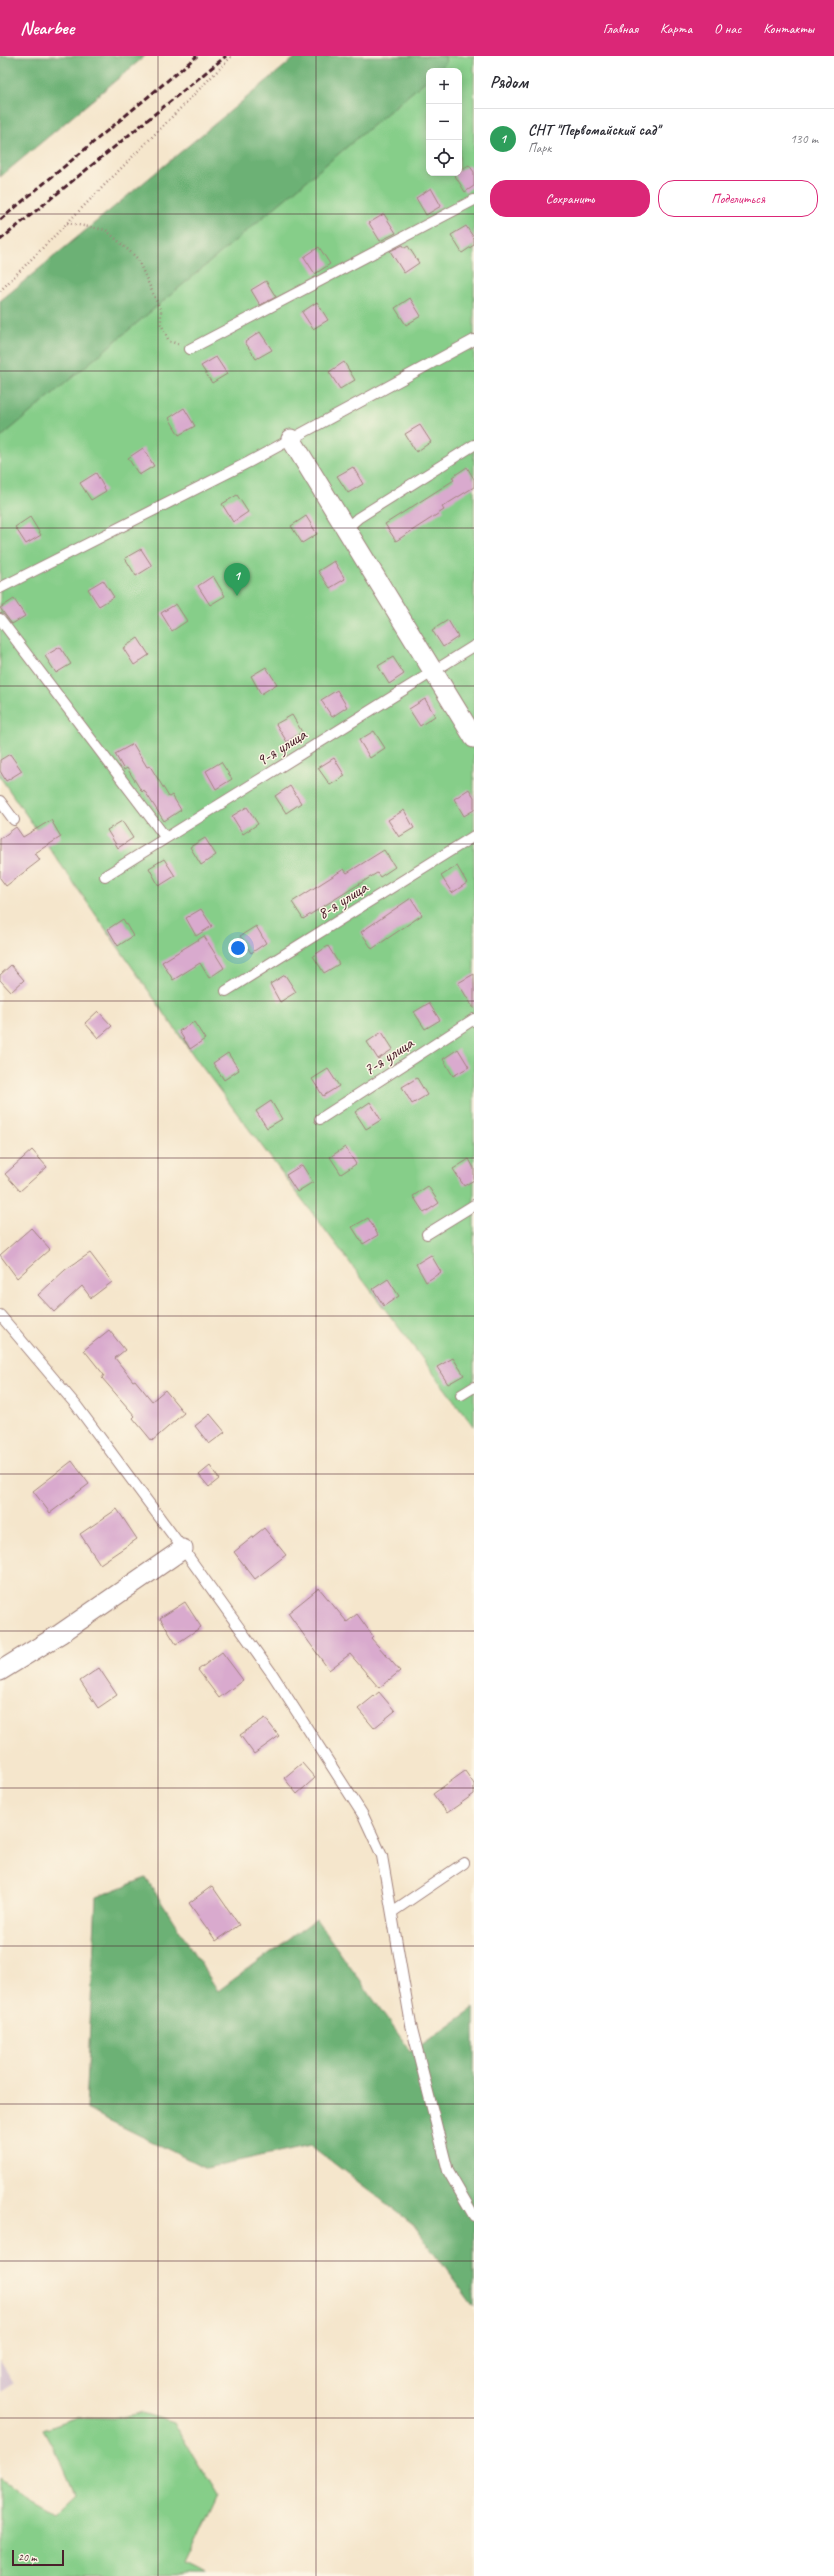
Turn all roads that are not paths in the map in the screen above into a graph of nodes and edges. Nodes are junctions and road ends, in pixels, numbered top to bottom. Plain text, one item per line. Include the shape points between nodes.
1 (474, 200) edge
2 (474, 340) edge
3 (190, 348) road end
4 (291, 439) junction
5 (474, 445) edge
6 (346, 529) junction
7 (0, 588) edge
8 (0, 619) edge
9 (474, 646) edge
10 (433, 670) junction
11 (474, 738) edge
12 (0, 801) edge
13 (14, 820) dead end
14 (474, 836) edge
15 (166, 838) junction
16 (105, 876) dead end
17 (226, 991) dead end
18 (474, 1019) edge
19 (320, 1119) dead end
20 (474, 1205) edge
21 (427, 1234) dead end
22 (0, 1315) edge
23 (474, 1387) edge
24 (461, 1395) dead end
25 (183, 1549) junction
26 (0, 1671) edge
27 (464, 1863) dead end
28 (392, 1912) junction
29 (474, 2216) edge

1 - 3 lane
2 - 4 lane
4 - 6 street
4 - 7 lane
5 - 6 lane via 358,518
6 - 10 street
8 - 15 lane
9 - 10 lane, 9-я улица
10 - 11 street
10 - 15 lane, 9-я улица
12 - 13 lane
14 - 17 lane, 8-я улица
15 - 16 lane, 9-я улица
18 - 19 lane, 7-я улица
20 - 21 lane
22 - 25 lane via 76,1405
23 - 24 lane
25 - 26 street via 60,1634
25 - 28 lane via 273,1675 363,1815 382,1856
27 - 28 lane
28 - 29 lane via 411,2025 448,2171

